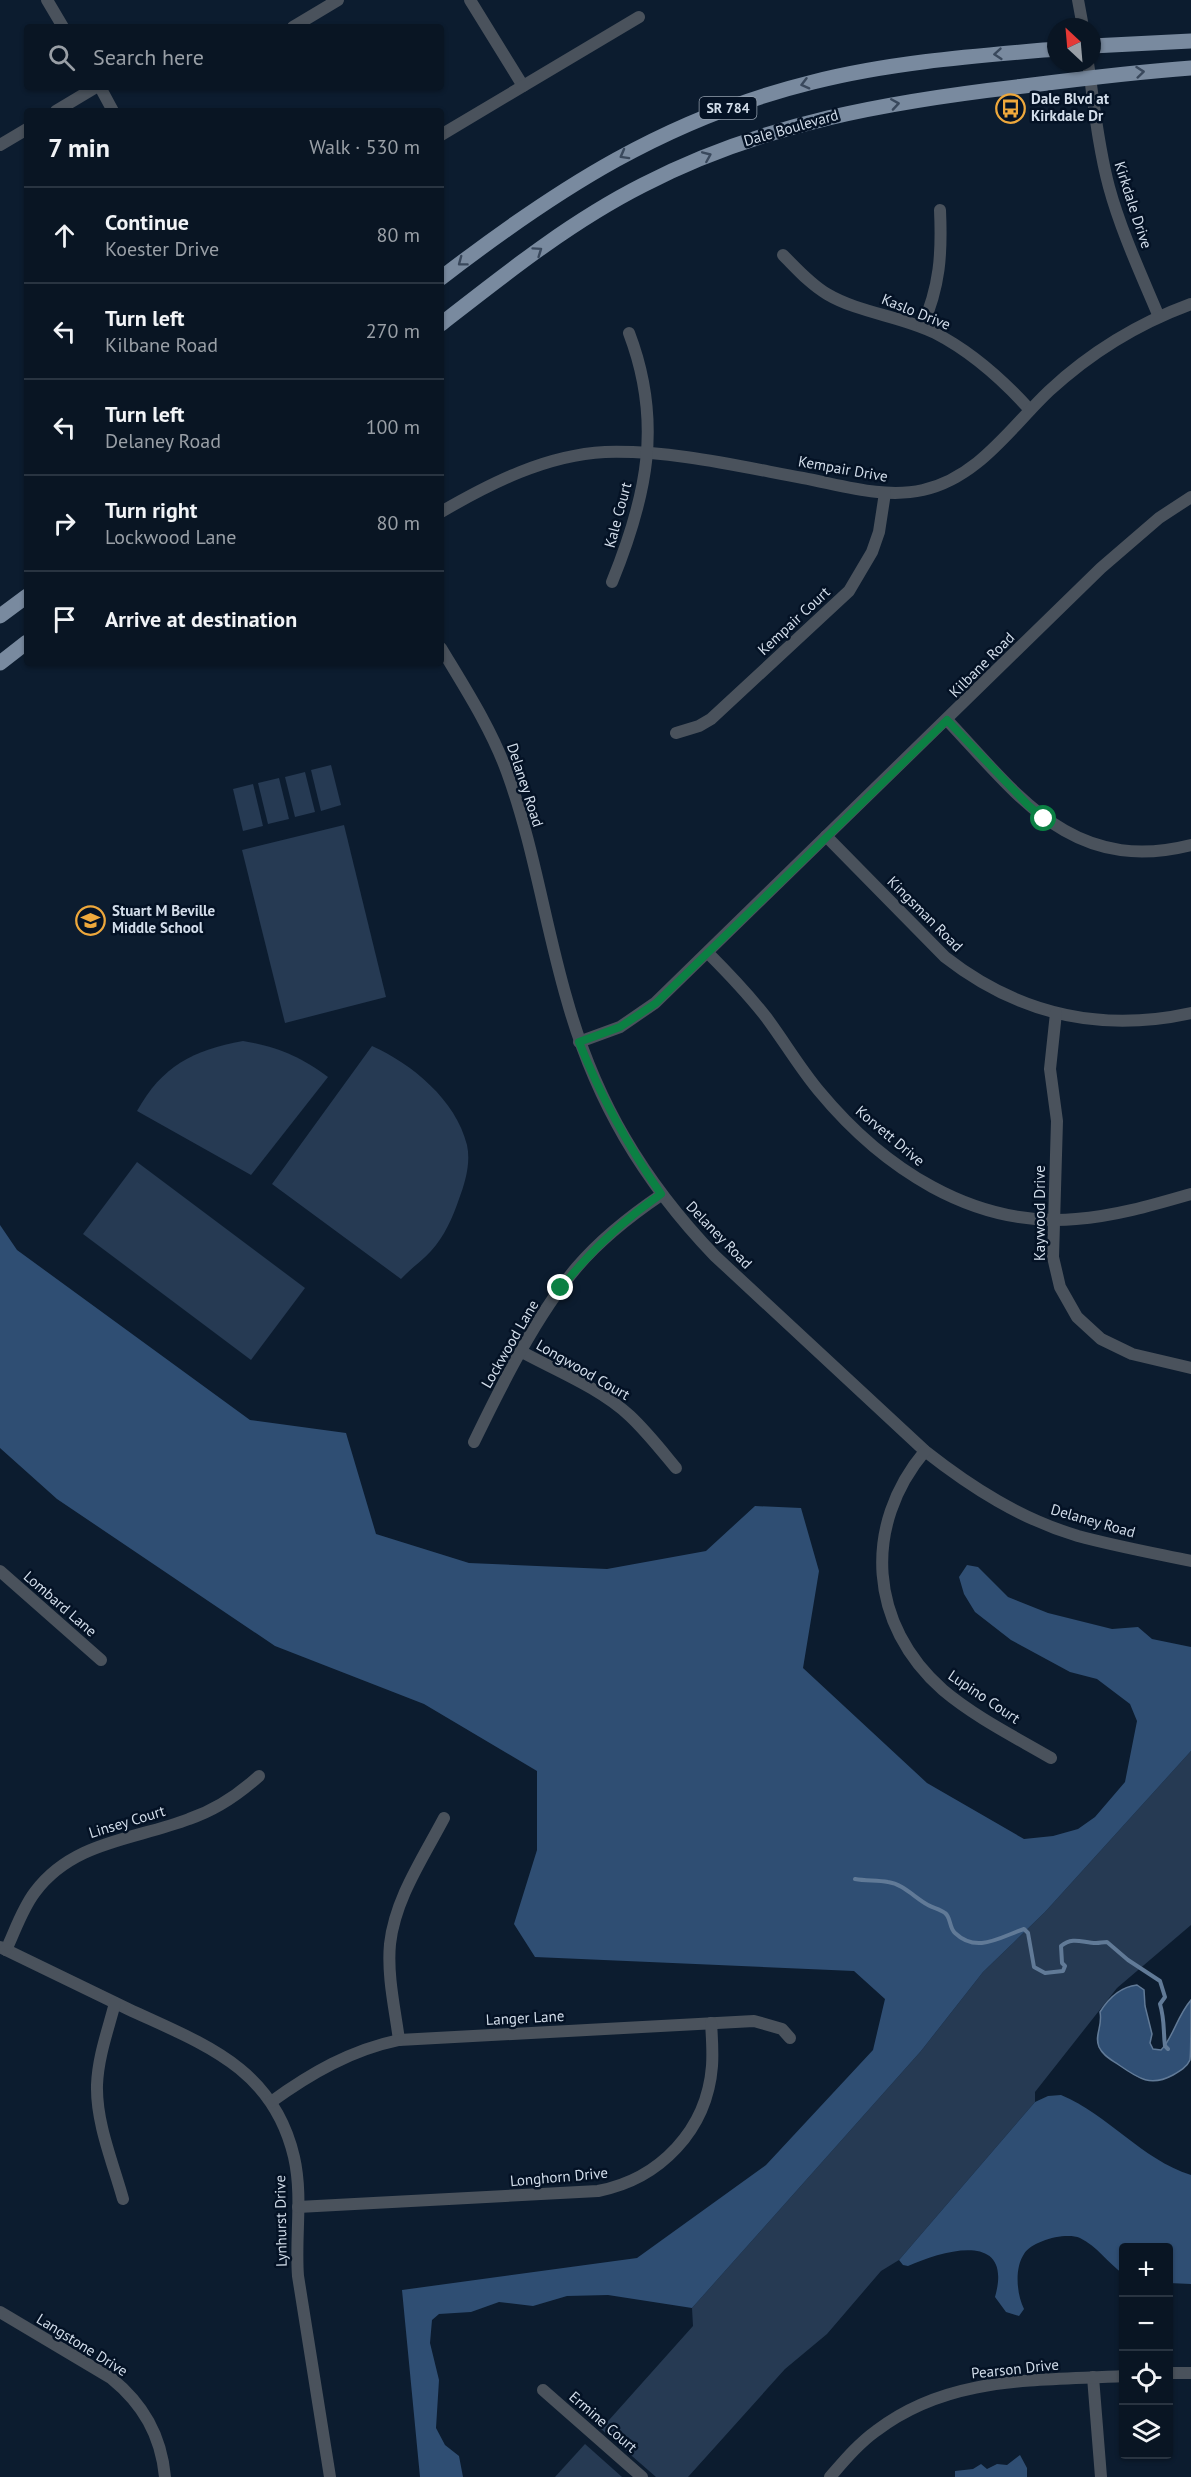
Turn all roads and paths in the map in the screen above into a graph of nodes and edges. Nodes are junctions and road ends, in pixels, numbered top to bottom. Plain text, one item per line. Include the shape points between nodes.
1 (47, 0) edge
2 (338, 0) edge
3 (470, 0) edge
4 (1078, 0) edge
5 (639, 17) dead end
6 (1081, 18) edge
7 (61, 24) edge
8 (298, 24) edge
9 (1191, 41) edge
10 (1101, 46) edge
11 (1047, 50) edge
12 (1191, 68) edge
13 (1101, 70) edge
14 (1077, 72) edge
15 (1089, 72) edge
16 (523, 86) junction
17 (93, 90) edge
18 (100, 90) edge
19 (61, 108) edge
20 (111, 108) edge
21 (24, 131) edge
22 (444, 133) edge
23 (0, 145) edge
24 (940, 210) dead end
25 (783, 255) dead end
26 (444, 276) edge
27 (1191, 304) edge
28 (1159, 317) junction
29 (444, 322) edge
30 (922, 327) junction
31 (629, 333) dead end
32 (1030, 410) junction
33 (647, 454) junction
34 (885, 493) junction
35 (1191, 497) edge
36 (444, 510) edge
37 (612, 582) dead end
38 (24, 598) edge
39 (0, 616) edge
40 (24, 644) edge
41 (444, 653) edge
42 (0, 663) edge
43 (947, 720) junction
44 (676, 733) dead end
45 (826, 836) junction
46 (1191, 844) edge
47 (708, 953) junction
48 (1056, 1013) junction
49 (1191, 1013) edge
50 (579, 1042) junction
51 (661, 1194) junction
52 (1191, 1194) edge
53 (1054, 1220) junction
54 (522, 1352) junction
55 (1191, 1368) edge
56 (474, 1442) dead end
57 (925, 1451) junction
58 (676, 1468) dead end
59 (1191, 1561) edge
60 (0, 1571) edge
61 (101, 1660) dead end
62 (1051, 1758) dead end
63 (259, 1776) dead end
64 (444, 1818) dead end
65 (3, 1948) edge
66 (115, 2003) junction
67 (711, 2024) junction
68 (790, 2038) dead end
69 (399, 2040) junction
70 (271, 2102) junction
71 (123, 2199) dead end
72 (298, 2207) junction
73 (0, 2312) edge
74 (1173, 2373) edge
75 (1191, 2373) edge
76 (1119, 2376) edge
77 (1093, 2377) junction
78 (543, 2390) dead end
79 (165, 2477) edge
80 (330, 2477) edge
81 (642, 2477) edge
82 (830, 2477) edge
83 (1101, 2477) edge

1 - 7 street
2 - 8 street
3 - 16 street
4 - 6 street
5 - 16 street
9 - 10 main road
11 -> 26 main road, SR 784 via 852,74 716,112 637,147 585,176
13 -> 12 main road, Dale Boulevard / SR 784
29 -> 14 main road, Dale Boulevard / SR 784 via 511,270 613,201 736,144 785,128 886,105
15 - 28 street, Kirkdale Drive via 1109,188
16 - 22 street
17 - 19 street
18 - 20 street
21 - 23 street
24 - 30 street via 941,263
25 - 30 street, Kaslo Drive via 828,295
27 - 28 street, Kempair Drive
28 - 32 street, Kempair Drive via 1103,349
30 - 32 street, Kaslo Drive via 987,367
31 - 33 street, Kale Court via 649,407
32 - 34 street, Kempair Drive via 984,458 959,476 923,490
33 - 34 street, Kempair Drive via 695,458
33 - 36 street, Kempair Drive via 606,452 558,460 503,479
33 - 37 street, Kale Court via 634,522
34 - 44 street, Kempair Court via 872,552 849,591 711,719
35 - 43 street, Kilbane Road via 1159,518 1101,568
38 - 39 main road
40 - 42 main road
41 - 50 street, Delaney Road via 495,741 516,796
43 - 45 street, Kilbane Road
43 - 46 street via 1028,805 1062,831 1125,850 1149,851
45 - 47 street, Kilbane Road
45 - 48 street, Kingsman Road via 929,943 967,974 1010,998
47 - 50 street, Kilbane Road via 638,1016
47 - 53 street, Korvett Drive via 765,1017 820,1092 889,1160 918,1180 969,1205
48 - 49 street, Kingsman Road via 1116,1021
48 - 53 street, Kaywood Drive via 1050,1069 1057,1121
50 - 51 street, Delaney Road via 610,1113
51 - 54 street, Lockwood Lane via 614,1230 577,1267
51 - 57 street, Delaney Road via 715,1256
52 - 53 street, Korvett Drive via 1110,1215
53 - 55 street, Kaywood Drive via 1056,1274 1066,1299 1087,1328 1111,1346
54 - 56 street, Lockwood Lane
54 - 58 street, Longwood Court via 619,1407 654,1440
57 - 59 street, Delaney Road via 988,1496 1051,1526
57 - 62 street, Lupino Court via 902,1483 886,1523 882,1568 890,1613 909,1652 944,1690
60 - 61 street, Lombard Lane
63 - 65 street, Linsey Court via 205,1813 104,1843 66,1862 35,1892
64 - 69 street via 405,1893 392,1929 389,1966
65 - 66 street, Lynhurst Drive
66 - 70 street, Lynhurst Drive via 221,2054 249,2076
66 - 71 street via 99,2063 97,2087 102,2122
67 - 68 street, Langer Lane via 762,2022 782,2029
67 - 69 street, Langer Lane
67 - 72 street, Longhorn Drive via 712,2066 698,2115 669,2156 631,2182 598,2191
69 - 70 street, Langer Lane via 347,2056
70 - 72 street, Lynhurst Drive via 292,2150
72 - 80 street, Lynhurst Drive via 298,2276
73 - 79 street, Langstone Drive via 126,2390 150,2421 159,2443
74 - 75 street
76 - 77 street, Pearson Drive
77 - 82 street, Pearson Drive via 1005,2382 942,2396 909,2410 873,2433
77 - 83 street
78 - 81 street, Ermine Court

